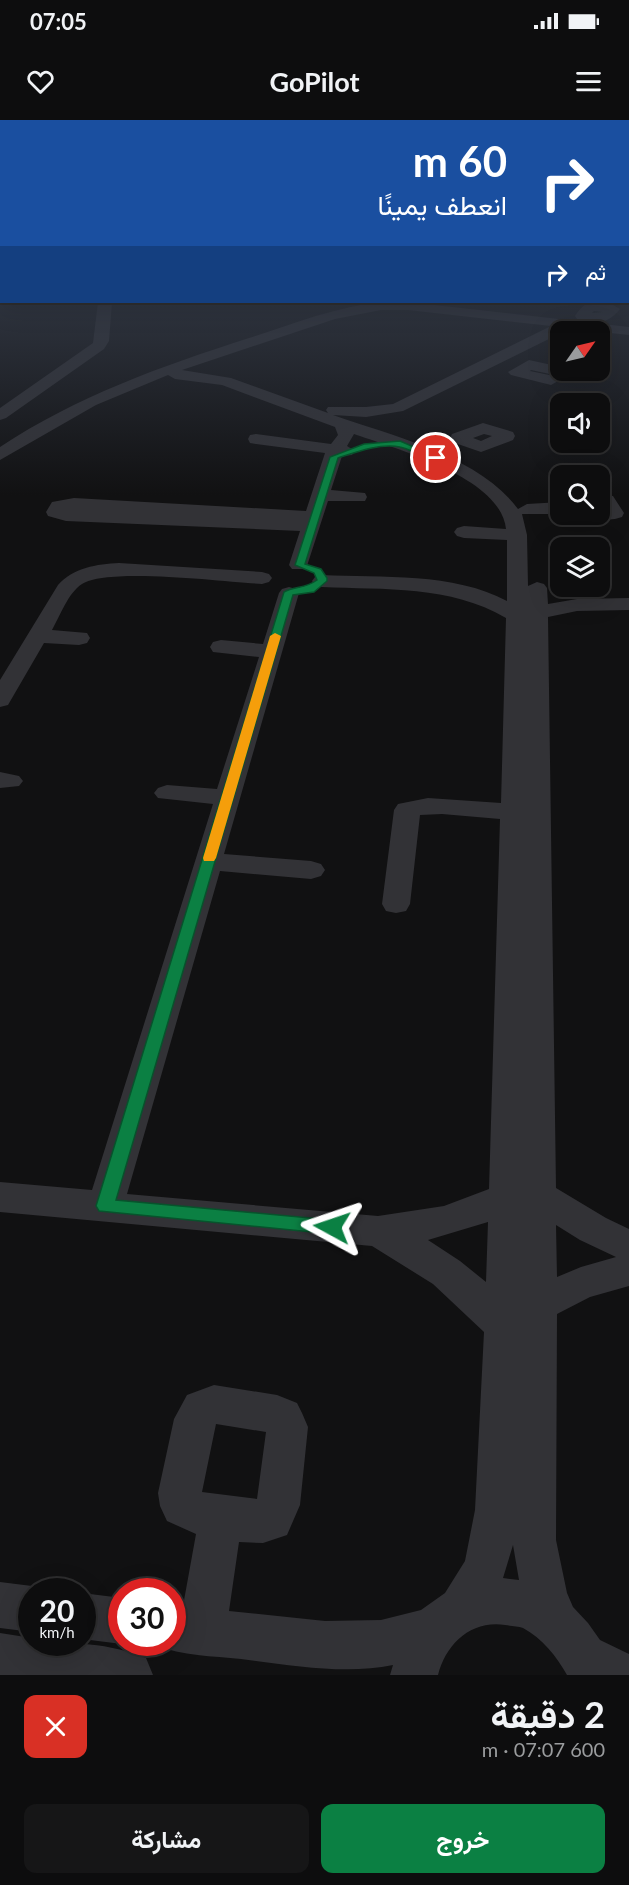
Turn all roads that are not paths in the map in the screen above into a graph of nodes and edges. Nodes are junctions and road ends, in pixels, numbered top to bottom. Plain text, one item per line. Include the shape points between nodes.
1 (94, 350) edge
2 (230, 350) edge
3 (279, 350) edge
4 (507, 350) edge
5 (494, 355) junction
6 (523, 368) dead end
7 (228, 372) junction
8 (0, 415) edge
9 (395, 428) junction
10 (338, 438) junction
11 (256, 439) dead end
12 (0, 455) edge
13 (0, 470) edge
14 (322, 495) junction
15 (358, 497) dead end
16 (550, 510) edge
17 (313, 522) junction
18 (522, 522) junction
19 (464, 532) dead end
20 (299, 565) junction
21 (527, 576) junction
22 (262, 578) junction
23 (322, 581) junction
24 (457, 589) junction
25 (289, 592) junction
26 (607, 603) junction
27 (629, 604) edge
28 (527, 614) junction
29 (36, 636) junction
30 (79, 638) dead end
31 (526, 644) junction
32 (221, 647) dead end
33 (271, 651) junction
34 (0, 700) edge
35 (167, 793) dead end
36 (228, 797) junction
37 (513, 812) junction
38 (208, 861) junction
39 (311, 870) dead end
40 (396, 904) dead end
41 (522, 1196) junction
42 (0, 1197) edge
43 (105, 1206) junction
44 (378, 1231) junction
45 (629, 1246) edge
46 (629, 1270) edge
47 (538, 1305) junction
48 (504, 1326) junction
49 (517, 1501) junction
50 (222, 1516) dead end
51 (0, 1605) edge
52 (18, 1607) edge
53 (447, 1619) junction
54 (187, 1630) edge
55 (0, 1657) edge
56 (588, 1658) edge
57 (129, 1675) edge
58 (414, 1675) edge

1 - 8 street
2 - 12 street via 138,380 67,413
3 - 7 street
4 - 5 street
5 - 6 street
5 - 9 street
7 - 10 street
7 - 13 street via 202,376 175,374 102,406
9 - 10 street
9 - 10 street via 364,447
9 - 18 street via 492,489
9 - 18 street via 458,448 514,494
10 - 11 street
10 - 14 street
14 - 15 street
14 - 17 street
16 - 18 street
17 - 17 street via 74,504 59,506 55,512 66,516
17 - 20 street
18 - 19 street
18 - 21 street via 536,535
20 - 22 street via 272,568
20 - 23 street via 317,571
21 - 24 street
21 - 26 street
21 - 28 street
22 - 25 street via 269,588
22 - 29 street via 119,569 90,573 68,585
23 - 24 street
23 - 25 street via 310,590
24 - 28 street
25 - 33 street
26 - 27 street
26 - 28 street
28 - 31 street
29 - 30 street
29 - 34 street
31 - 37 street
31 - 41 street
32 - 33 street
33 - 36 street
35 - 36 street
36 - 38 street
37 - 40 street via 420,805 407,810
37 - 41 street
38 - 39 street
38 - 43 street
41 - 44 street via 447,1222
41 - 45 street
41 - 47 street
41 - 48 street
42 - 43 street
43 - 44 street
44 - 48 street via 459,1280
46 - 47 street via 581,1283
47 - 49 street
48 - 49 street
49 - 53 street via 477,1586
49 - 56 street via 534,1540 544,1593
50 - 54 street
51 - 52 street
53 - 54 street via 381,1644 353,1646
53 - 56 street via 500,1601 519,1604 538,1612
53 - 58 street via 422,1648
55 - 57 street

